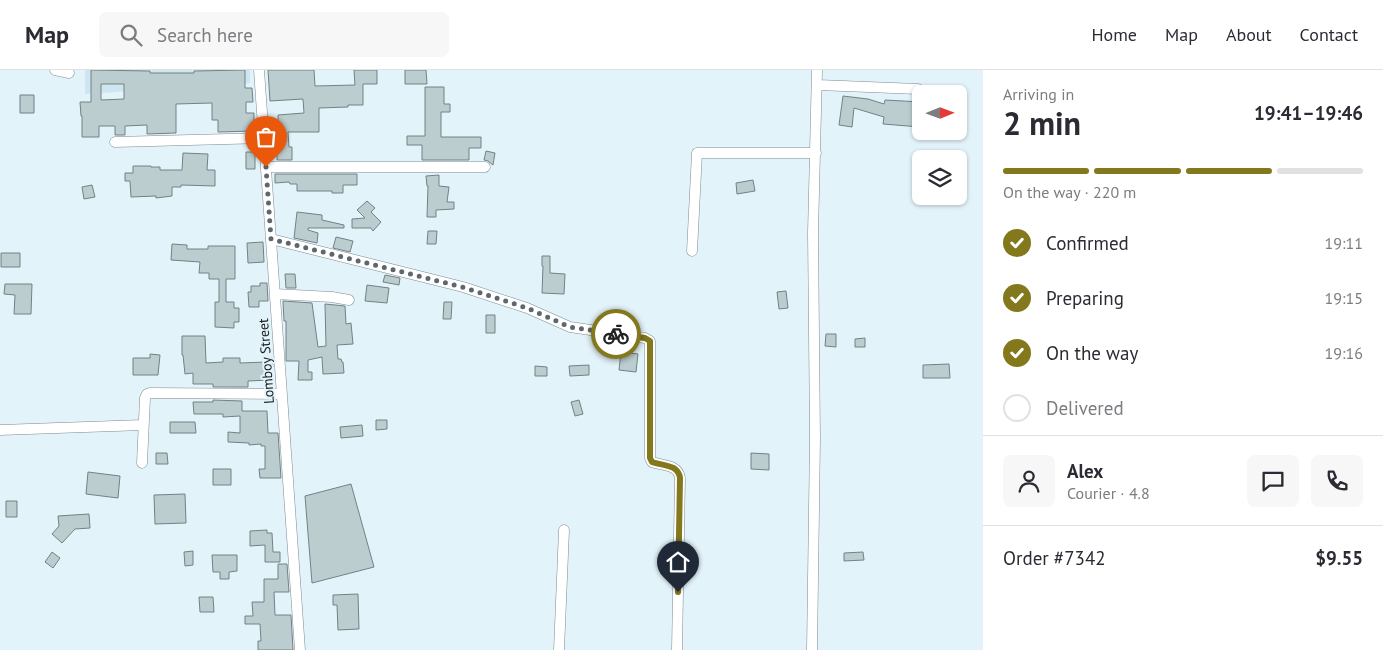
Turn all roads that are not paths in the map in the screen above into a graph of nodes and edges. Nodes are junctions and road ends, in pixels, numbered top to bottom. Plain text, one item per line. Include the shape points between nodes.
1 (55, 70) edge
2 (259, 70) edge
3 (818, 70) edge
4 (69, 73) dead end
5 (818, 85) junction
6 (912, 89) edge
7 (264, 138) junction
8 (115, 142) dead end
9 (816, 153) junction
10 (266, 167) junction
11 (485, 167) dead end
12 (271, 239) junction
13 (692, 251) dead end
14 (275, 294) junction
15 (349, 300) dead end
16 (282, 394) junction
17 (143, 426) junction
18 (0, 430) edge
19 (142, 463) dead end
20 (564, 530) dead end
21 (300, 650) edge
22 (560, 650) edge
23 (677, 650) edge
24 (812, 650) edge

1 - 4 street
2 - 7 street, Lomboy Street
3 - 5 street
5 - 6 street
5 - 9 street
7 - 8 street
7 - 10 street, Lomboy Street
9 - 13 street via 697,153
9 - 24 street
10 - 11 street
10 - 12 street, Lomboy Street
12 - 14 street, Lomboy Street
12 - 23 street via 462,287 527,308 570,327 650,341 650,458 652,462 676,468 680,478
14 - 15 street
14 - 16 street, Lomboy Street
16 - 17 street via 150,393 145,398
16 - 21 street, Lomboy Street
17 - 18 street
17 - 19 street
20 - 22 street

